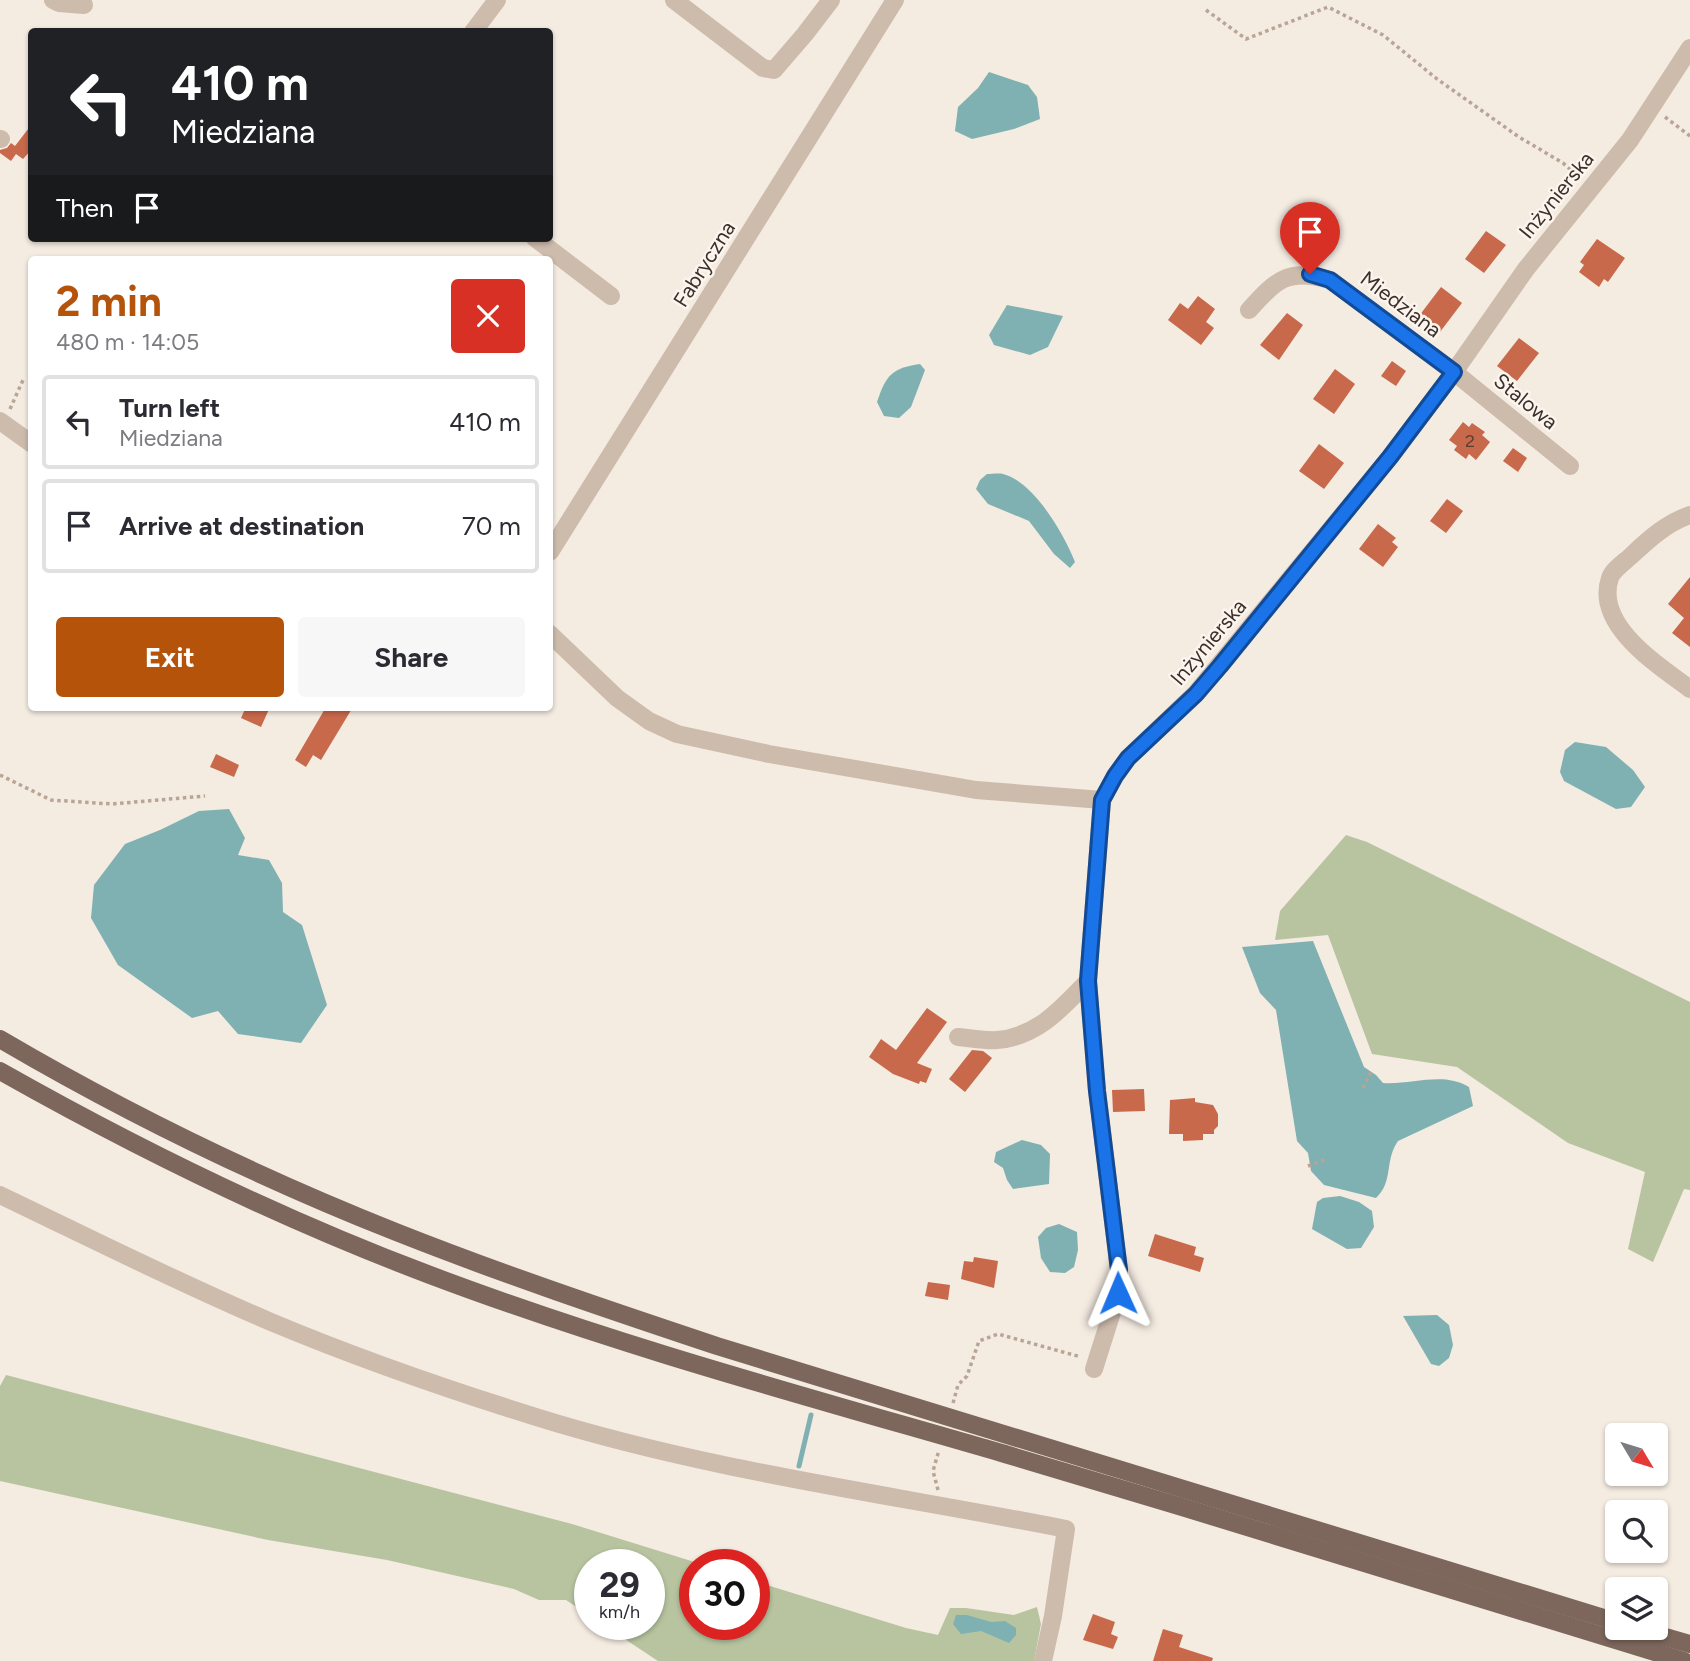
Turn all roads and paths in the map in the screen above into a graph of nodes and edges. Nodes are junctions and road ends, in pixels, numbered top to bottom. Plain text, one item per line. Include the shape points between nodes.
1 (53, 0) edge
2 (497, 0) edge
3 (674, 0) edge
4 (831, 0) edge
5 (895, 0) edge
6 (84, 5) dead end
7 (1206, 10) dead end
8 (476, 28) edge
9 (1690, 48) edge
10 (1652, 108) junction
11 (1690, 136) edge
12 (1592, 189) junction
13 (541, 242) edge
14 (611, 296) dead end
15 (1249, 310) dead end
16 (1454, 372) junction
17 (23, 380) dead end
18 (1, 424) edge
19 (28, 441) edge
20 (1570, 466) dead end
21 (1690, 515) edge
22 (553, 547) edge
23 (553, 637) edge
24 (1690, 690) edge
25 (0, 775) edge
26 (205, 796) dead end
27 (1102, 800) junction
28 (1088, 981) junction
29 (958, 1037) dead end
30 (4, 1040) edge
31 (1372, 1070) dead end
32 (1, 1072) edge
33 (1363, 1088) dead end
34 (1327, 1159) dead end
35 (1308, 1166) dead end
36 (0, 1195) edge
37 (1095, 1364) joint
38 (951, 1409) dead end
39 (940, 1447) dead end
40 (940, 1506) junction
41 (1605, 1618) edge
42 (1668, 1638) edge
43 (1690, 1644) edge
44 (1044, 1661) edge
45 (1685, 1661) edge

1 - 6 street
2 - 8 street
3 - 4 street via 762,68 774,70
5 - 22 street, Fabryczna
7 - 12 path via 1246,39 1328,7 1383,35 1447,86 1563,163
9 - 10 street, Inżynierska
10 - 11 path
10 - 12 street, Inżynierska
12 - 16 street, Inżynierska via 1525,269
13 - 14 street
15 - 16 street, Miedziana via 1286,276 1310,274 1330,280
16 - 20 street, Stalowa
16 - 27 street, Inżynierska via 1196,694 1128,758
17 - 18 path
18 - 19 street
21 - 24 street via 1665,527 1611,575 1607,596 1619,628
23 - 27 street via 617,698 677,734 976,790
25 - 26 path via 51,800 112,804
27 - 28 street, Inżynierska
28 - 29 street via 1030,1032 996,1040
28 - 37 street, Inżynierska via 1119,1270 1118,1293
30 - 41 main road via 158,1125 339,1208 574,1298
31 - 33 path
32 - 45 main road via 199,1176 326,1234 487,1296
34 - 35 path
36 - 40 street via 248,1312 405,1374 641,1446
37 - 38 path via 998,1334 979,1341
39 - 40 path via 933,1471
40 - 44 street via 1066,1529
42 - 43 main road

